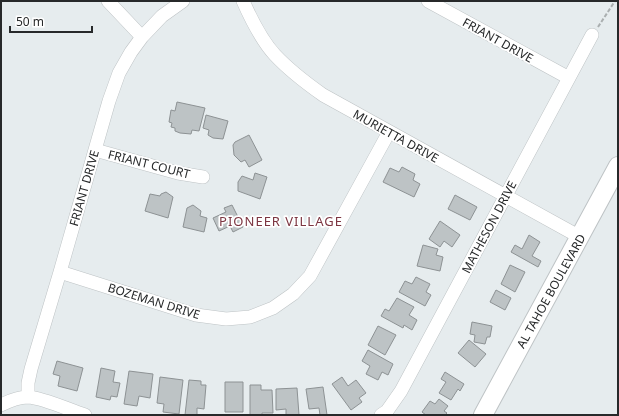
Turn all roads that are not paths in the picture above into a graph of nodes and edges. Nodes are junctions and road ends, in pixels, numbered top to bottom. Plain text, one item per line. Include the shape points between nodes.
1 (108, 1) edge
2 (183, 1) edge
3 (243, 1) edge
4 (428, 1) edge
5 (592, 35) road end
6 (142, 36) junction
7 (569, 78) junction
8 (389, 132) junction
9 (95, 150) junction
10 (618, 166) edge
11 (203, 177) dead end
12 (506, 196) junction
13 (580, 237) junction
14 (60, 272) junction
15 (28, 397) junction
16 (1, 405) edge
17 (85, 415) edge
18 (381, 415) edge
19 (483, 415) edge

1 - 6 street
2 - 6 street, FRIANT DRIVE via 162,16
3 - 8 street, MURIETTA DRIVE via 256,28 274,54 297,76 323,95
4 - 7 street, FRIANT DRIVE
5 - 7 street, MATHESON DRIVE
6 - 9 street, FRIANT DRIVE via 118,73
7 - 12 street, MATHESON DRIVE
8 - 12 street, MURIETTA DRIVE
8 - 14 street, BOZEMAN DRIVE via 310,276 293,294 274,308 250,317 226,319 196,315
9 - 11 street, FRIANT COURT via 178,173
9 - 14 street, FRIANT DRIVE
10 - 13 main road, AL TAHOE BOULEVARD
12 - 13 street, MURIETTA DRIVE
12 - 18 street, MATHESON DRIVE via 402,391
13 - 19 main road, AL TAHOE BOULEVARD
14 - 15 street, FRIANT DRIVE via 31,369
15 - 16 street
15 - 17 street

